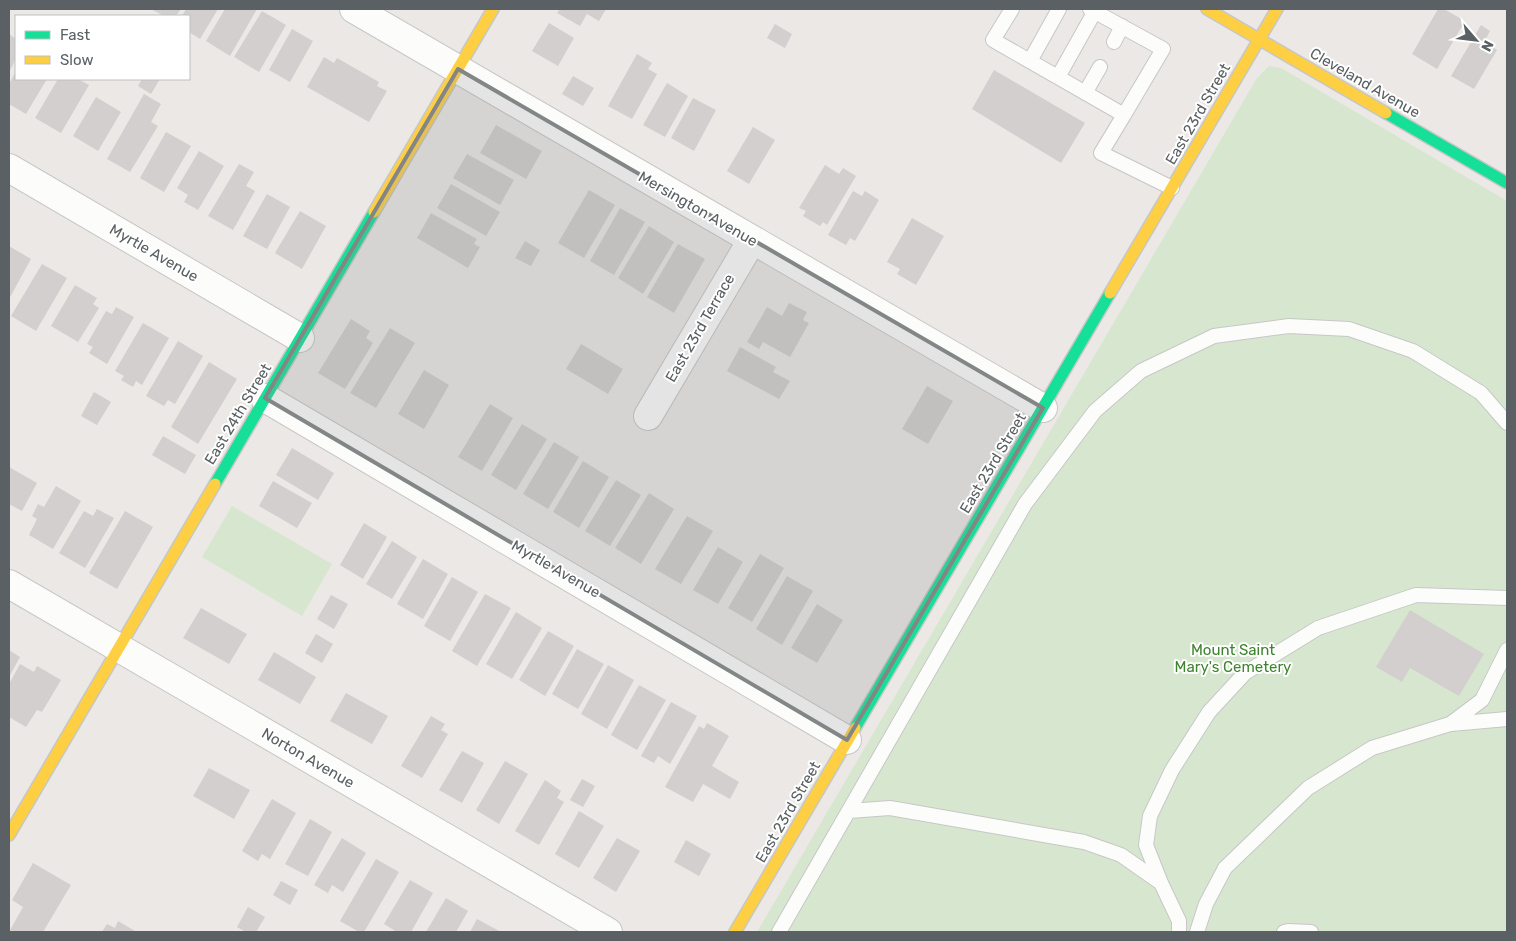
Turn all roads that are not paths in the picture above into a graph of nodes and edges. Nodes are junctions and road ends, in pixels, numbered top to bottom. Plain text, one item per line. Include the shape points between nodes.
1 (354, 9) edge
2 (493, 9) edge
3 (1012, 9) edge
4 (1059, 9) edge
5 (1207, 9) edge
6 (1277, 9) edge
7 (1092, 10) edge
8 (1122, 26) junction
9 (1259, 39) junction
10 (1114, 42) dead end
11 (1030, 61) junction
12 (1100, 67) dead end
13 (458, 69) junction
14 (1058, 77) junction
15 (1085, 93) junction
16 (1124, 116) junction
17 (9, 168) edge
18 (1507, 184) edge
19 (1172, 188) junction
20 (752, 240) junction
21 (300, 338) junction
22 (265, 398) junction
23 (1043, 408) junction
24 (648, 416) dead end
25 (1507, 424) edge
26 (9, 584) edge
27 (1507, 598) edge
28 (118, 648) junction
29 (1507, 650) edge
30 (1507, 719) edge
31 (1450, 724) junction
32 (847, 740) junction
33 (848, 811) junction
34 (9, 835) edge
35 (1161, 882) junction
36 (608, 932) edge
37 (735, 932) edge
38 (779, 932) edge
39 (1179, 932) edge
40 (1197, 932) edge
41 (1284, 932) edge
42 (1311, 932) edge

1 - 13 street, Mersington Avenue
2 - 13 main road, East 24th Street
3 - 11 lane via 993,40
4 - 11 lane
5 - 9 main road, Cleveland Avenue
6 - 9 main road, East 23rd Street
7 - 8 lane
7 - 14 lane
8 - 10 lane
8 - 16 lane via 1163,48
9 - 18 main road, Cleveland Avenue
9 - 19 main road, East 23rd Street
11 - 14 lane
12 - 15 lane
13 - 20 street, Mersington Avenue
13 - 21 main road, East 24th Street
14 - 15 lane
15 - 16 lane
16 - 19 lane via 1101,153
17 - 21 street, Myrtle Avenue
19 - 23 main road, East 23rd Street
20 - 23 street, Mersington Avenue
20 - 24 street, East 23rd Terrace
21 - 22 main road, East 24th Street
22 - 28 main road, East 24th Street
22 - 32 street, Myrtle Avenue
23 - 32 main road, East 23rd Street
25 - 33 lane via 1481,393 1413,351 1349,329 1289,326 1214,336 1141,372 1095,410 1025,504
26 - 28 street, Norton Avenue
27 - 35 lane via 1416,595 1318,628 1245,673 1209,712 1172,770 1150,816 1146,845
28 - 34 main road, East 24th Street
28 - 36 street, Norton Avenue
29 - 31 lane via 1482,700
30 - 31 lane
31 - 40 lane via 1372,748 1308,788 1225,868 1206,904
32 - 37 main road, East 23rd Street
33 - 35 lane via 890,808 1084,842 1121,855
33 - 38 lane
35 - 39 lane via 1179,921
41 - 42 lane

